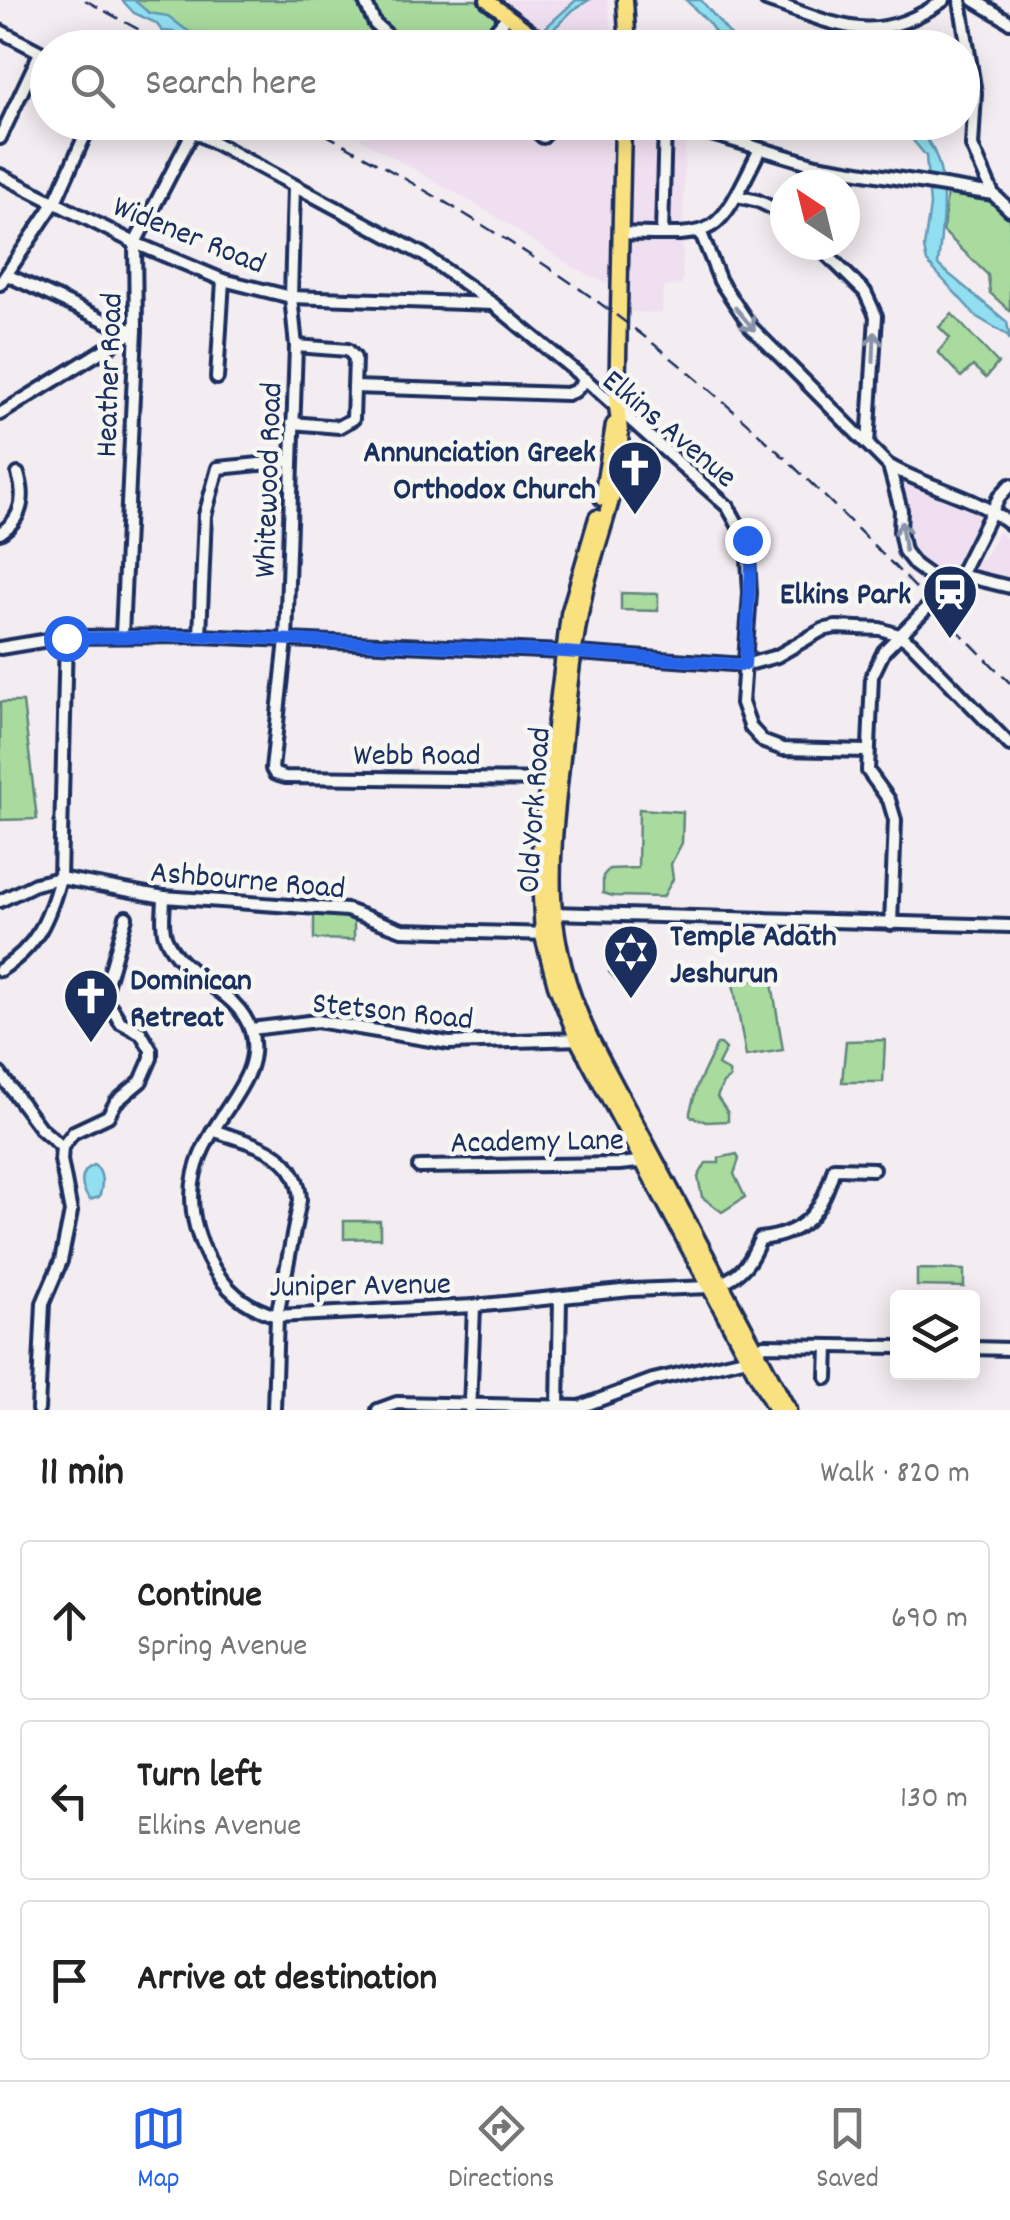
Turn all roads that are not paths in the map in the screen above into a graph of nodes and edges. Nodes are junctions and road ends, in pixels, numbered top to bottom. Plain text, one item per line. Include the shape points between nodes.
1 (364, 0) edge
2 (487, 0) edge
3 (621, 0) edge
4 (766, 0) edge
5 (806, 0) edge
6 (944, 0) edge
7 (960, 0) edge
8 (974, 0) edge
9 (803, 12) junction
10 (506, 18) junction
11 (1010, 22) edge
12 (382, 30) edge
13 (496, 30) edge
14 (525, 30) edge
15 (623, 30) edge
16 (965, 30) edge
17 (0, 32) edge
18 (30, 48) edge
19 (30, 81) edge
20 (0, 138) edge
21 (83, 140) edge
22 (187, 140) edge
23 (208, 140) edge
24 (623, 140) edge
25 (667, 140) edge
26 (725, 140) edge
27 (972, 140) edge
28 (760, 151) junction
29 (0, 175) edge
30 (294, 187) junction
31 (993, 194) junction
32 (737, 196) junction
33 (55, 202) junction
34 (770, 206) edge
35 (1010, 210) edge
36 (620, 233) junction
37 (701, 233) junction
38 (662, 234) junction
39 (135, 243) junction
40 (832, 260) edge
41 (4, 280) edge
42 (223, 280) junction
43 (291, 297) junction
44 (492, 304) junction
45 (136, 330) junction
46 (296, 346) junction
47 (216, 378) dead end
48 (586, 380) junction
49 (354, 387) junction
50 (617, 405) junction
51 (0, 414) edge
52 (292, 422) junction
53 (868, 444) junction
54 (291, 461) junction
55 (889, 466) junction
56 (18, 474) dead end
57 (1010, 485) edge
58 (993, 511) junction
59 (1010, 524) edge
60 (0, 533) edge
61 (960, 574) junction
62 (976, 580) junction
63 (1010, 587) edge
64 (947, 588) junction
65 (122, 635) junction
66 (899, 635) junction
67 (200, 636) junction
68 (66, 638) junction
69 (286, 640) junction
70 (0, 648) edge
71 (568, 652) junction
72 (745, 665) junction
73 (1010, 744) edge
74 (867, 751) junction
75 (276, 774) joint
76 (553, 780) junction
77 (60, 878) junction
78 (164, 898) junction
79 (0, 901) edge
80 (547, 914) junction
81 (126, 917) dead end
82 (891, 924) junction
83 (1010, 926) edge
84 (548, 934) junction
85 (0, 970) edge
86 (251, 1029) junction
87 (584, 1039) junction
88 (0, 1074) edge
89 (213, 1130) junction
90 (62, 1147) junction
91 (649, 1161) junction
92 (419, 1166) dead end
93 (873, 1168) dead end
94 (715, 1285) junction
95 (560, 1299) junction
96 (474, 1306) junction
97 (277, 1316) junction
98 (828, 1346) junction
99 (890, 1347) edge
100 (980, 1348) edge
101 (1010, 1348) edge
102 (752, 1354) junction
103 (827, 1378) dead end
104 (558, 1407) junction
105 (470, 1408) edge
106 (38, 1410) edge
107 (274, 1410) edge
108 (378, 1410) edge
109 (776, 1410) edge
110 (788, 1410) edge

1 - 12 street
2 - 10 main road
3 - 15 highway
4 - 9 street
5 - 9 street
6 - 9 street via 902,25 879,30 855,30
7 - 16 street
8 - 11 street
10 - 13 street
10 - 14 main road
17 - 18 street
19 - 20 street
21 - 33 street
22 - 39 street, Heather Road
23 - 30 street
24 - 36 highway, Old York Road
25 - 38 street
26 - 28 street
27 - 31 street
28 - 31 street
28 - 32 street
29 - 33 street, Widener Road
30 - 43 street, Whitewood Road
30 - 44 street via 399,239
31 - 35 street
32 - 34 street
32 - 37 street
33 - 39 street, Widener Road
33 - 41 street
36 - 38 street
36 - 50 highway, Old York Road
37 - 38 street
37 -> 53 street via 751,327
39 - 42 street, Widener Road
39 - 45 street, Heather Road
53 -> 40 street via 876,316 865,292
41 - 45 street
42 - 43 street, Widener Road
42 - 47 street
43 - 44 street, Widener Road
43 - 46 street, Whitewood Road
44 - 48 street
45 - 51 street
45 - 65 street, Heather Road
46 - 49 street via 348,350
46 - 52 street, Whitewood Road
48 - 49 street, Elkins Avenue via 567,394
48 - 50 street, Elkins Avenue
49 - 52 street via 353,418 339,427
50 - 71 highway, Old York Road via 616,478
50 - 72 street, Elkins Avenue via 728,508 747,540
52 - 54 street, Whitewood Road
53 - 55 street
54 - 67 street via 218,468 205,515
54 - 69 street, Whitewood Road
55 - 58 street
64 -> 55 street via 904,551
56 - 60 street via 21,510
57 - 58 street
58 - 59 street
58 - 61 street
61 - 62 street
61 - 64 street
62 - 63 street
62 - 64 street
64 - 66 street
65 - 67 street
65 - 68 street
66 - 72 street via 836,627
66 - 73 street
66 - 74 street via 872,676
67 - 69 street
68 - 70 street
68 - 77 street
69 - 71 street
69 - 75 street, Whitewood Road
71 - 72 street
71 - 76 highway, Old York Road
72 - 74 street, Elkins Avenue via 742,712 764,742
74 - 82 street via 868,771 895,820
75 - 76 street, Webb Road
76 - 80 highway, Old York Road via 539,857
77 - 78 street, Ashbourne Road
77 - 79 street
77 - 85 street via 41,934
78 - 84 street, Ashbourne Road via 347,910 402,930
78 - 86 street via 169,945 230,1000
80 - 82 street
80 - 84 highway, Old York Road
81 - 90 street via 102,1001 141,1033 150,1065 108,1116 74,1132
82 - 83 street
84 - 87 highway, Old York Road
86 - 87 street, Stetson Road via 326,1021 449,1043
86 - 89 street, Juniper Avenue via 245,1074
87 - 91 highway, Old York Road
88 - 90 street
89 - 97 street, Juniper Avenue via 192,1178 192,1216 201,1244 232,1294
89 - 97 street via 276,1154 295,1173 300,1200
90 - 106 street via 71,1218 43,1303
91 - 92 street, Academy Lane
91 - 94 highway, Old York Road
93 - 94 street via 834,1168 806,1224 760,1239 746,1267
94 - 95 street, Juniper Avenue
94 - 102 highway, Old York Road
95 - 96 street, Juniper Avenue
95 - 104 street
96 - 97 street, Juniper Avenue
96 - 105 street
97 - 107 street
98 - 99 street
98 - 102 street via 764,1346
98 - 103 street
100 - 101 street
102 - 104 street via 580,1407
102 - 109 highway, Old York Road
102 - 110 highway, Old York Road
104 - 105 street
105 - 108 street via 396,1404

